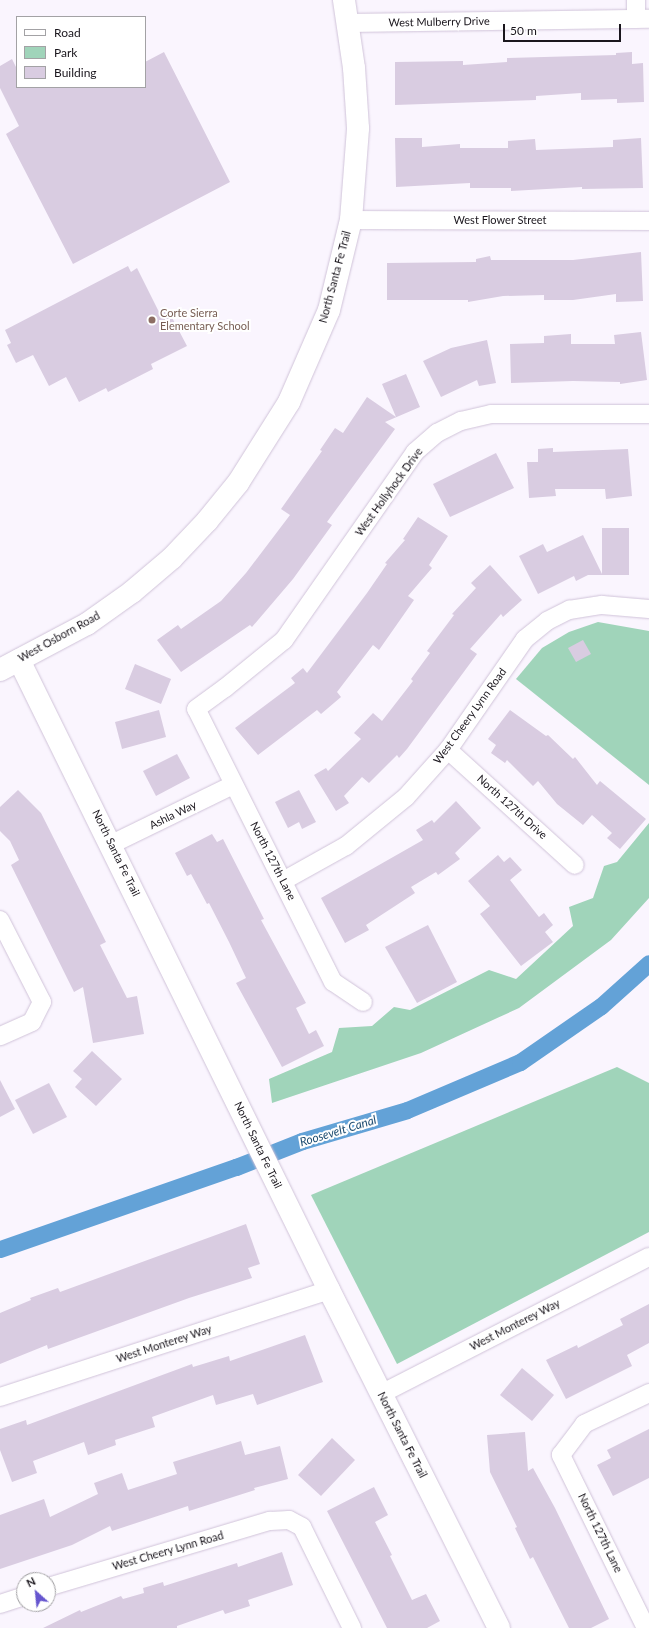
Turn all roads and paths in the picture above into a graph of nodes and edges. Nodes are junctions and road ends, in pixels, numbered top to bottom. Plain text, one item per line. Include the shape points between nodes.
1 (344, 0) edge
2 (636, 0) edge
3 (642, 19) edge
4 (349, 24) junction
5 (351, 220) junction
6 (649, 221) edge
7 (649, 414) edge
8 (172, 558) joint
9 (649, 609) edge
10 (19, 660) junction
11 (0, 670) edge
12 (196, 708) joint
13 (448, 750) junction
14 (234, 785) junction
15 (112, 844) junction
16 (575, 865) dead end
17 (283, 881) junction
18 (0, 920) edge
19 (363, 1002) dead end
20 (0, 1036) edge
21 (649, 1257) edge
22 (329, 1290) junction
23 (649, 1393) edge
24 (381, 1394) junction
25 (0, 1397) edge
26 (56, 1585) edge
27 (16, 1599) edge
28 (0, 1604) edge
29 (646, 1623) edge
30 (352, 1628) edge
31 (498, 1628) edge

1 - 4 street, North Santa Fe Trail
2 - 3 street
3 - 4 street, West Mulberry Drive
4 - 5 street, North Santa Fe Trail via 358,128
5 - 6 street, West Flower Street
5 - 8 street, North Santa Fe Trail via 329,310 289,402 238,483
7 - 12 street, West Hollyhock Drive via 491,414 461,421 437,433 415,452 284,640
8 - 10 street, West Osborn Road via 132,592 87,624
9 - 13 street, West Cheery Lynn Road via 602,606 569,610 547,620 525,639
10 - 11 street, West Osborn Road
10 - 15 street, North Santa Fe Trail
12 - 14 street, North 127th Lane
13 - 16 street, North 127th Drive
13 - 17 street, West Cheery Lynn Road via 406,797 346,846
14 - 15 street, Ashla Way
14 - 17 street, North 127th Lane
15 - 22 street, North Santa Fe Trail
17 - 19 street, North 127th Lane via 334,982
18 - 20 street via 42,1002 32,1022
21 - 24 street, West Monterey Way
22 - 24 street, North Santa Fe Trail
22 - 25 street, West Monterey Way
23 - 29 street, North 127th Lane via 584,1424 561,1455
24 - 31 street, North Santa Fe Trail
26 - 30 street, West Cheery Lynn Road via 270,1521 289,1520 302,1527
27 - 28 street

